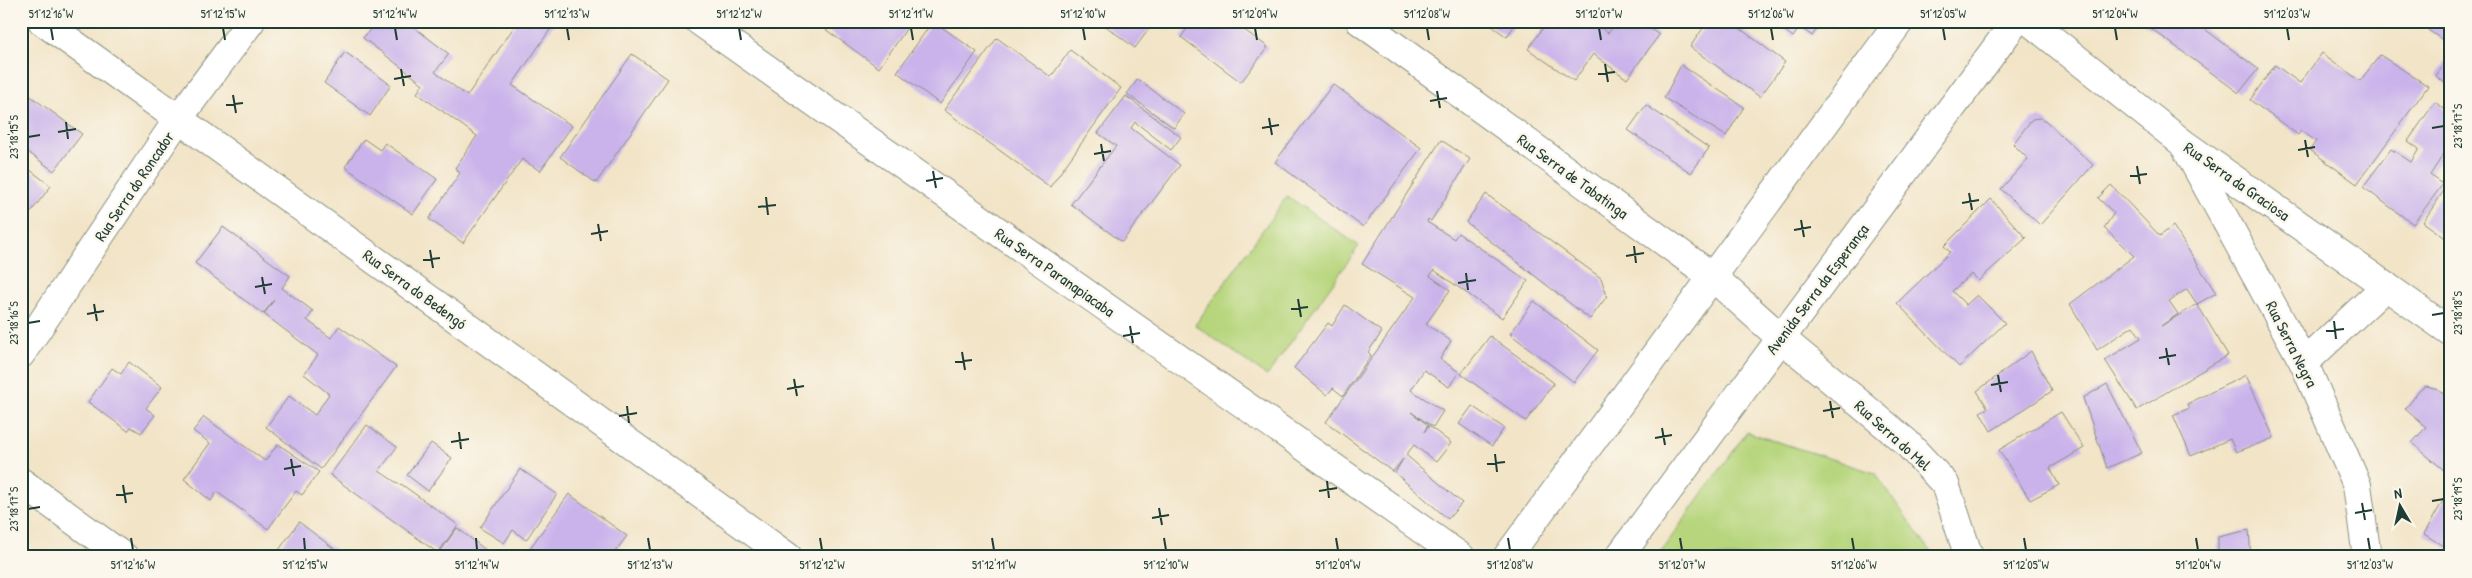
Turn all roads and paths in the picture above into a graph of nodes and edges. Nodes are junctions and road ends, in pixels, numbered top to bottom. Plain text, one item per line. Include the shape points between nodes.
1 (42, 21) edge
2 (251, 21) edge
3 (699, 21) edge
4 (1360, 21) edge
5 (1900, 21) edge
6 (2016, 21) edge
7 (2029, 21) edge
8 (178, 119) junction
9 (2184, 144) junction
10 (1713, 277) junction
11 (2386, 286) junction
12 (2451, 332) edge
13 (1781, 338) junction
14 (21, 354) edge
15 (2304, 363) junction
16 (21, 482) edge
17 (124, 557) edge
18 (788, 557) edge
19 (1461, 557) edge
20 (1507, 557) edge
21 (1619, 557) edge
22 (1968, 557) edge
23 (2367, 557) edge

1 - 8 street, Rua Serra do Bedengó
2 - 8 street, Rua Serra do Roncador
3 - 19 street, Rua Serra Paranapiacaba
4 - 10 street, Rua Serra de Tabatinga
5 - 10 street
6 - 13 street, Avenida Serra da Esperança
7 - 9 street, Rua Serra da Graciosa
8 - 14 street, Rua Serra do Roncador
8 - 18 street, Rua Serra do Bedengó
9 - 11 street, Rua Serra da Graciosa
9 - 15 street, Rua Serra Negra
10 - 13 street, Rua Serra de Tabatinga
10 - 20 street
11 - 12 street, Rua Serra da Graciosa
11 - 15 street
13 - 21 street, Avenida Serra da Esperança
13 - 22 street, Rua Serra do Mel via 1906,442 1945,484
15 - 23 street, Rua Serra Negra via 2357,485
16 - 17 street

